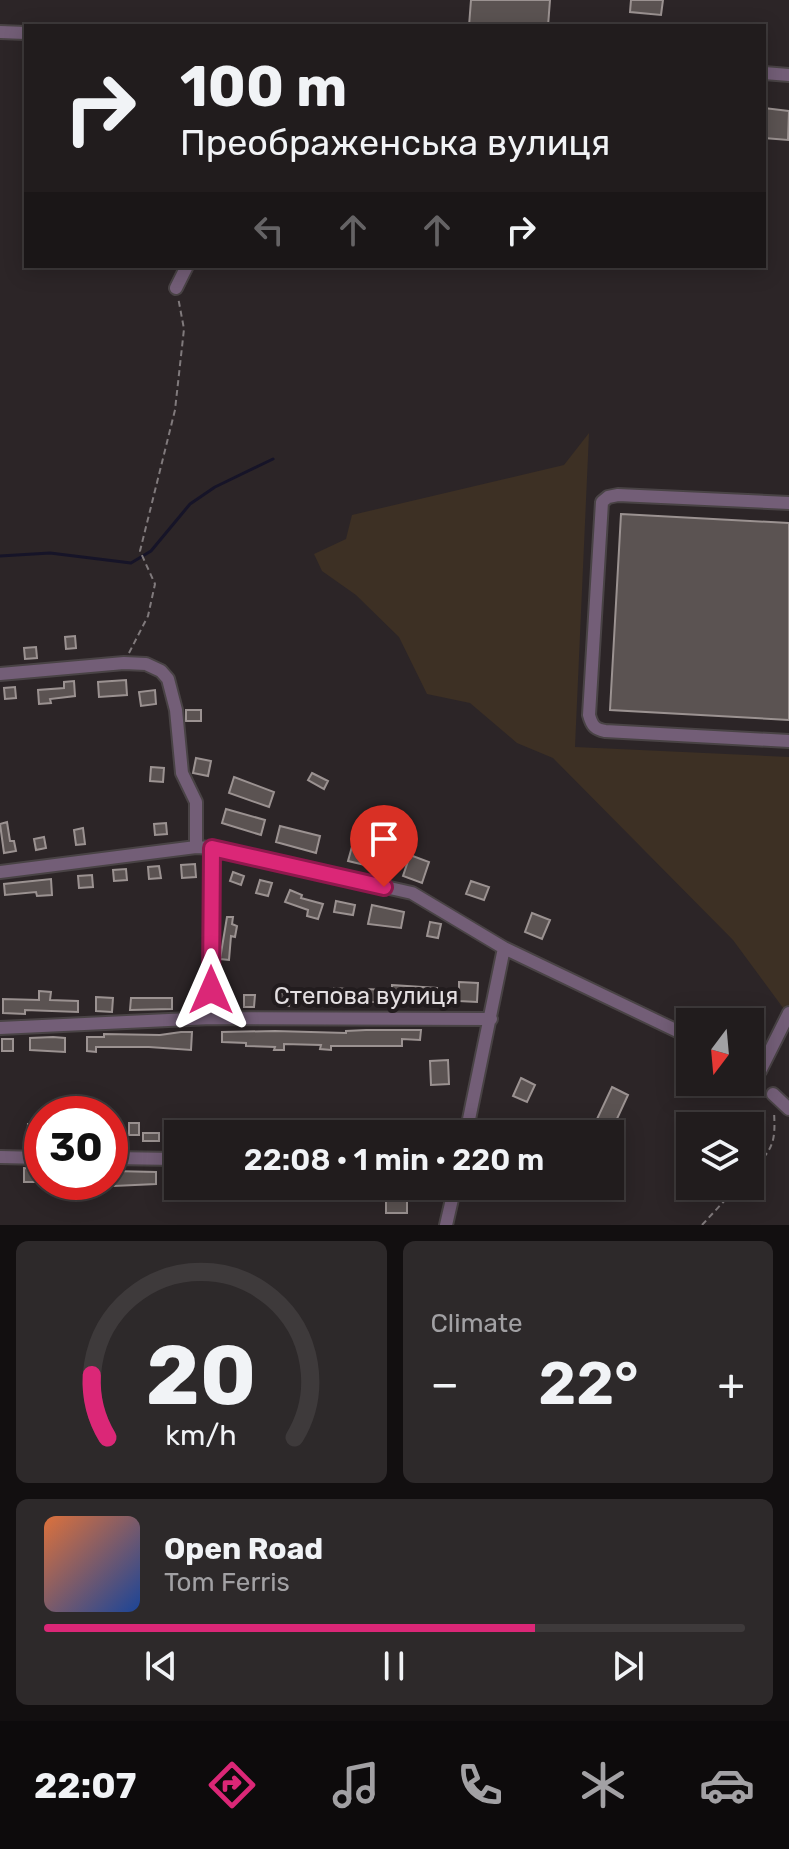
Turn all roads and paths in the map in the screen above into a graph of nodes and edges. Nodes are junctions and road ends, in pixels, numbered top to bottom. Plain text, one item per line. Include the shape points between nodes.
1 (0, 32) edge
2 (24, 33) edge
3 (766, 73) edge
4 (789, 75) edge
5 (186, 268) edge
6 (176, 288) joint
7 (789, 503) edge
8 (124, 663) junction
9 (0, 674) edge
10 (789, 741) edge
11 (196, 847) junction
12 (212, 848) junction
13 (0, 872) edge
14 (504, 948) junction
15 (789, 1013) edge
16 (211, 1018) junction
17 (491, 1019) junction
18 (0, 1028) edge
19 (676, 1030) edge
20 (764, 1053) edge
21 (773, 1094) joint
22 (789, 1109) edge
23 (469, 1120) edge
24 (0, 1157) edge
25 (24, 1158) edge
26 (128, 1158) edge
27 (764, 1158) edge
28 (164, 1159) edge
29 (452, 1200) edge
30 (725, 1200) edge
31 (446, 1225) edge
32 (702, 1225) edge

1 - 2 street
3 - 4 street
5 - 6 street
6 - 8 path via 184,329 175,410 140,551 155,584 148,616
7 - 10 street via 618,495 602,502 589,715 591,723 605,731
8 - 9 street
8 - 11 street via 154,666 168,679 182,773 196,802
11 - 12 street
11 - 13 street
12 - 14 street via 412,893
12 - 16 street
14 - 17 street
14 - 19 street
15 - 20 street
16 - 17 street, Степова вулиця
16 - 18 street, Степова вулиця
17 - 23 street
21 - 22 street
21 - 27 path via 776,1135
24 - 25 street
26 - 28 street
29 - 31 street
30 - 32 path

